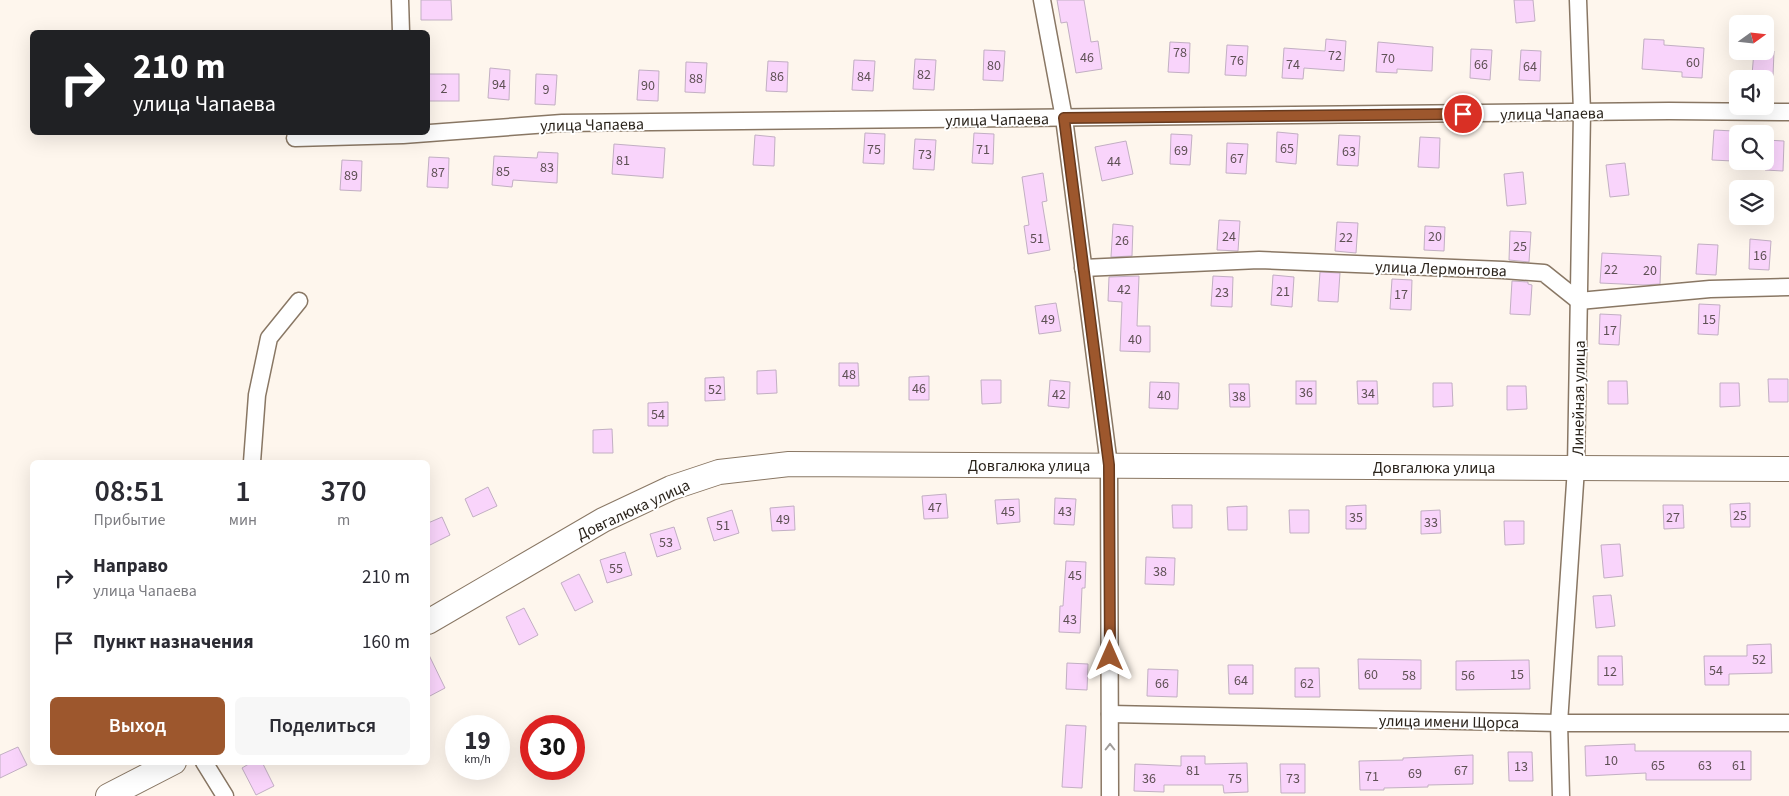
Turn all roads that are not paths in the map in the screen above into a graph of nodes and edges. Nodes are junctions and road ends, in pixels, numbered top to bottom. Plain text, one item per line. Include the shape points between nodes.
1 (400, 0) edge
2 (1042, 0) edge
3 (1578, 0) edge
4 (400, 30) edge
5 (1582, 112) junction
6 (1789, 112) edge
7 (1064, 118) junction
8 (430, 132) edge
9 (376, 135) edge
10 (295, 138) dead end
11 (1083, 268) junction
12 (1789, 287) edge
13 (1579, 300) junction
14 (300, 301) dead end
15 (252, 460) edge
16 (1109, 465) junction
17 (1576, 468) junction
18 (1789, 469) edge
19 (430, 621) edge
20 (1110, 714) junction
21 (1559, 723) junction
22 (1789, 724) edge
23 (168, 765) edge
24 (206, 765) edge
25 (108, 796) edge
26 (225, 796) edge
27 (1110, 796) edge
28 (1561, 796) edge

1 - 4 street
2 - 7 street
3 - 5 street, Линейная улица
5 - 6 street, улица Чапаева
5 - 7 street, улица Чапаева
5 - 13 street, Линейная улица
7 - 8 street, улица Чапаева via 562,123
7 - 11 street
9 - 10 street, улица Чапаева
11 - 13 street, улица Лермонтова via 1259,260 1503,270 1544,273
11 - 16 street
12 - 13 street
13 - 17 street, Линейная улица
14 - 15 street via 269,338 257,395
16 - 17 street, Довгалюка улица
16 - 19 street, Довгалюка улица via 789,464 719,472 671,488 603,520
16 - 20 street
17 - 18 street, Довгалюка улица
17 - 21 street, Линейная улица
20 - 21 street, улица имени Щорса
27 -> 20 street
21 - 22 street, улица имени Щорса
21 - 28 street, Линейная улица
23 - 25 street
24 - 26 street

